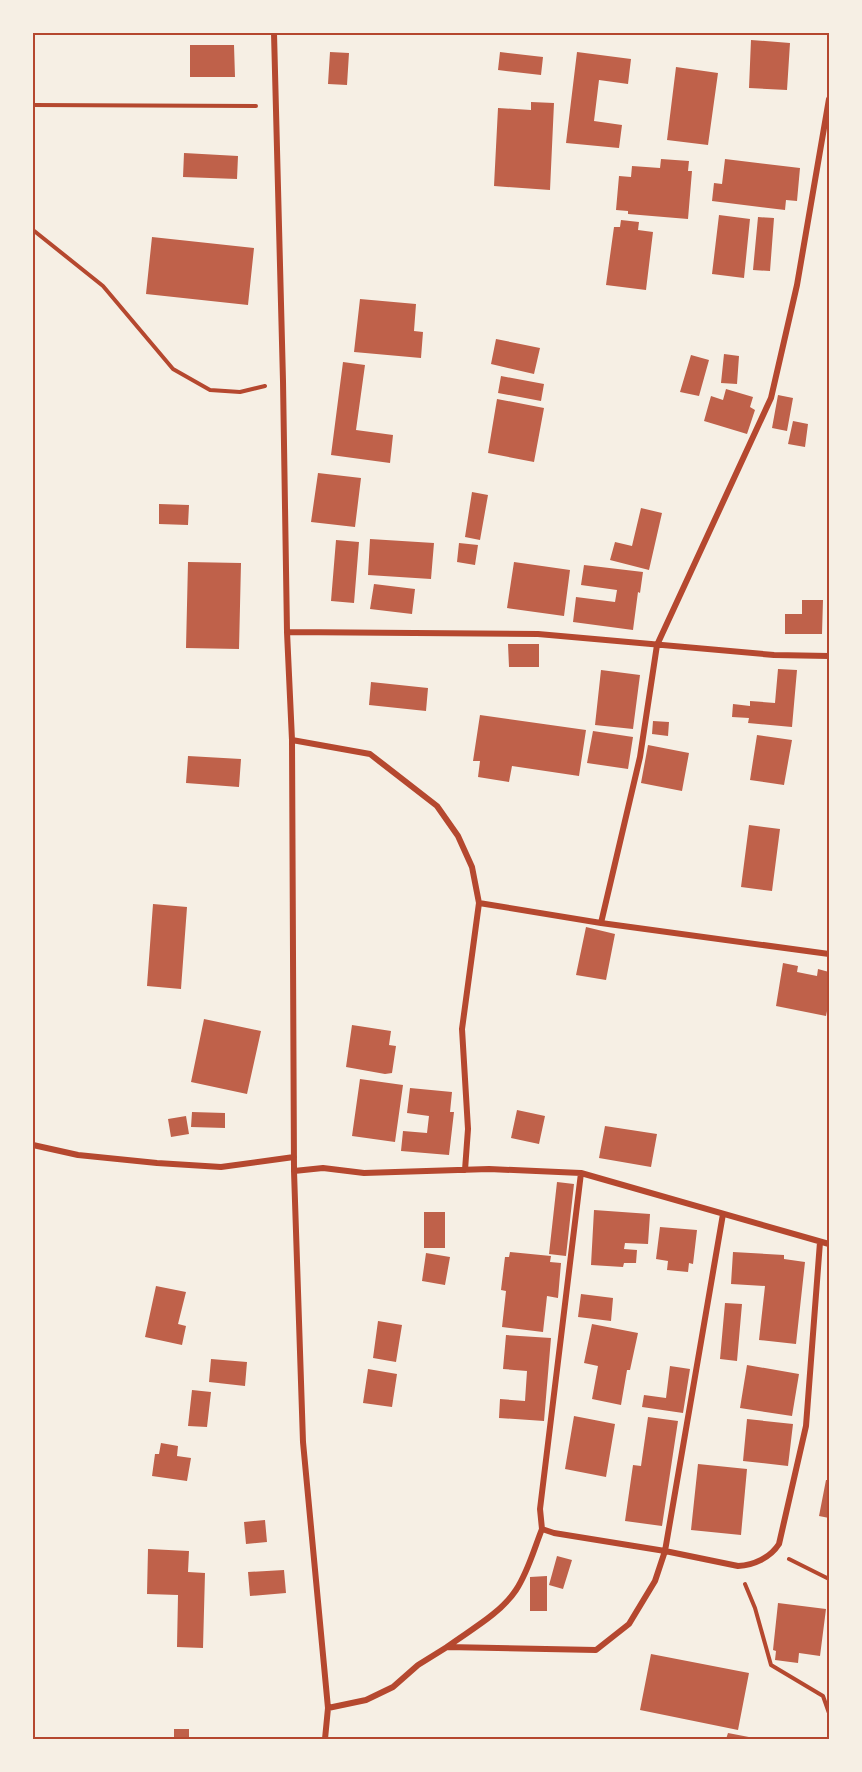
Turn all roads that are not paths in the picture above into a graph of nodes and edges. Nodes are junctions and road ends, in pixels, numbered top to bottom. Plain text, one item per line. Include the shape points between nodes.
1 (274, 33) edge
2 (829, 99) edge
3 (287, 632) junction
4 (657, 645) junction
5 (829, 656) edge
6 (292, 740) junction
7 (479, 903) junction
8 (601, 923) junction
9 (829, 954) edge
10 (33, 1144) edge
11 (294, 1157) junction
12 (465, 1170) junction
13 (294, 1171) junction
14 (581, 1173) junction
15 (723, 1214) junction
16 (820, 1242) junction
17 (829, 1244) edge
18 (542, 1529) junction
19 (665, 1551) junction
20 (447, 1647) junction
21 (328, 1708) junction
22 (325, 1739) edge

1 - 3 street
2 - 4 street via 796,285 771,398
3 - 4 street via 538,634
3 - 6 street
4 - 5 street
4 - 8 street via 640,757
6 - 7 street via 369,754 437,806 458,836 472,867
6 - 11 street
7 - 8 street
7 - 12 street via 462,1029 468,1129
8 - 9 street
10 - 11 street via 78,1155 221,1167
11 - 13 street
12 - 13 street
12 - 14 street
13 - 21 street via 303,1442
14 - 15 street
14 - 18 street via 540,1509
15 - 16 street
15 - 19 street
16 - 17 street
16 - 19 street via 806,1426 779,1544 749,1566
18 - 19 street
18 - 20 street via 515,1591
19 - 20 street via 656,1581 629,1624 596,1650
20 - 21 street via 393,1687 366,1700
21 - 22 street

